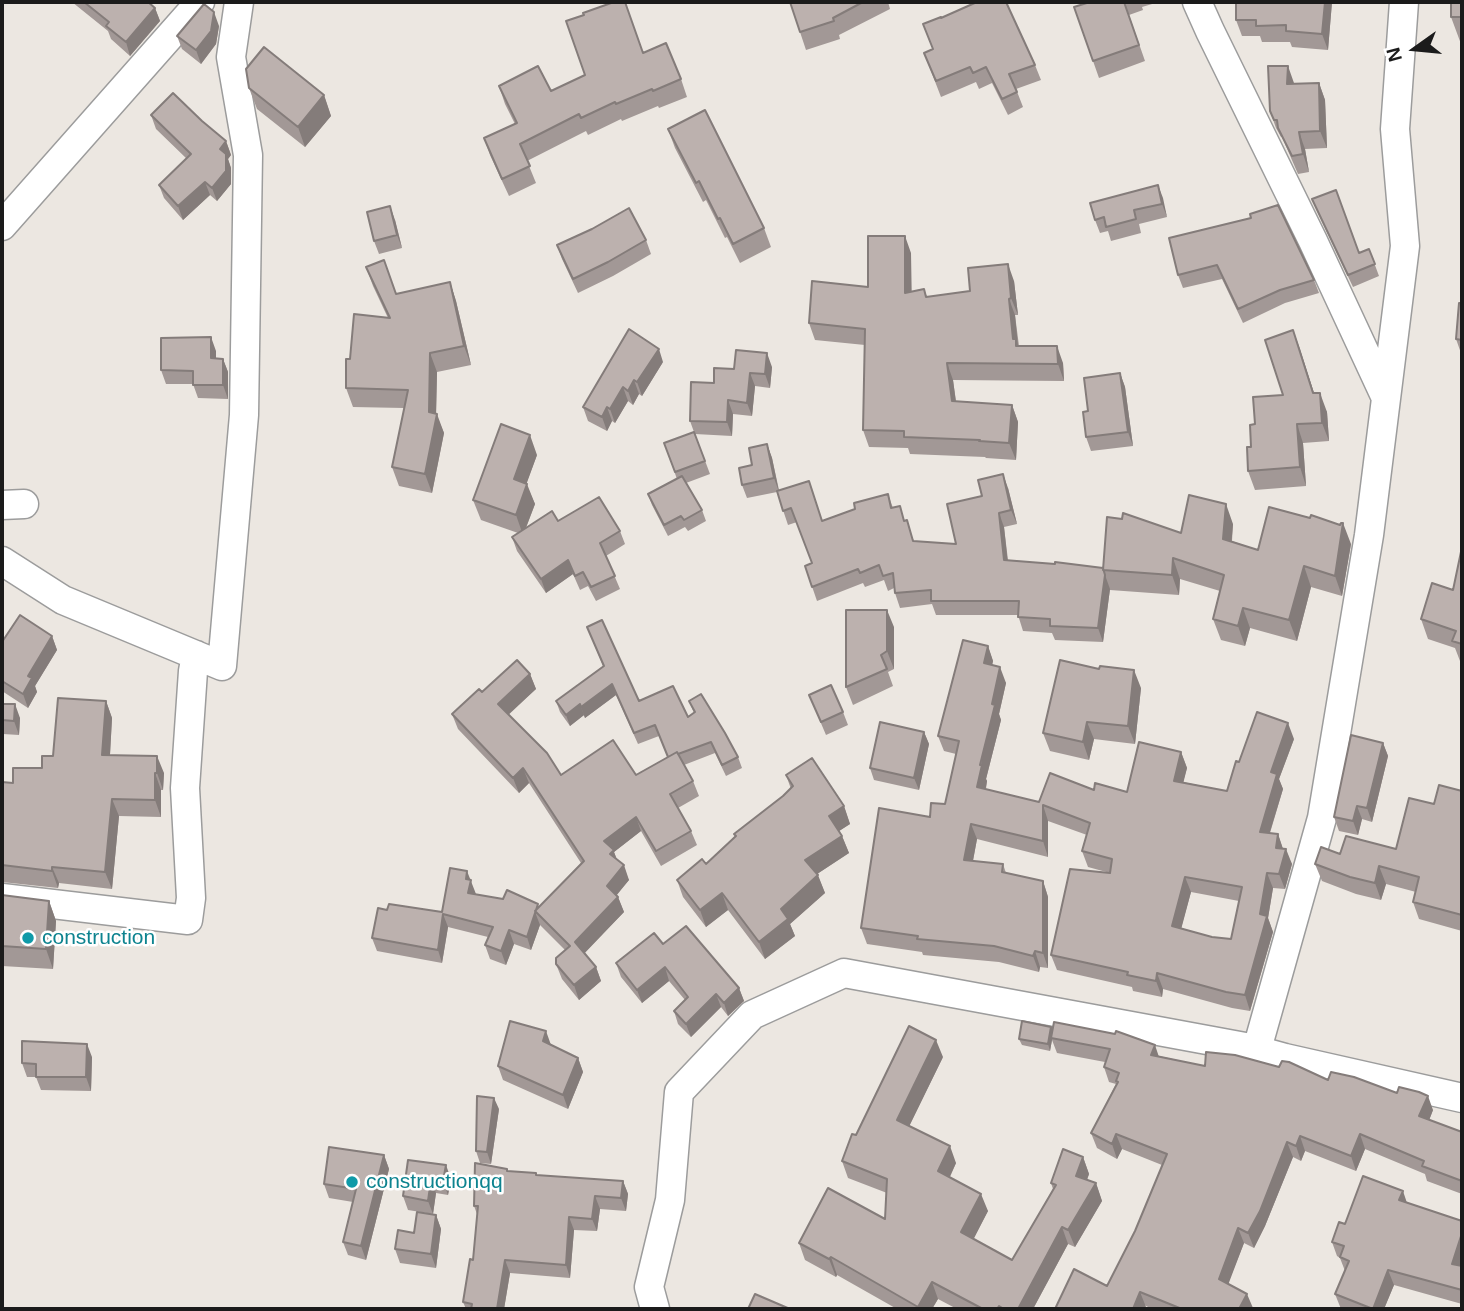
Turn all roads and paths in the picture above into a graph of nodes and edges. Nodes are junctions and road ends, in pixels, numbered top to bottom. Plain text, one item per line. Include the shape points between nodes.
1 (200, 2) edge
2 (239, 2) edge
3 (1197, 2) edge
4 (1404, 2) edge
5 (2, 226) edge
6 (1386, 398) junction
7 (2, 561) edge
8 (196, 655) junction
9 (2, 898) edge
10 (1256, 1049) junction
11 (1462, 1098) edge
12 (655, 1309) edge

1 - 5 street
2 - 8 street via 232,57 248,155 244,415 222,666
3 - 6 street
4 - 6 street via 1395,129 1405,246
6 - 10 street via 1369,535 1322,818
7 - 8 street via 63,600
8 - 9 street via 185,788 188,920
10 - 11 street
10 - 12 street via 844,973 752,1015 679,1092 670,1200 649,1287

